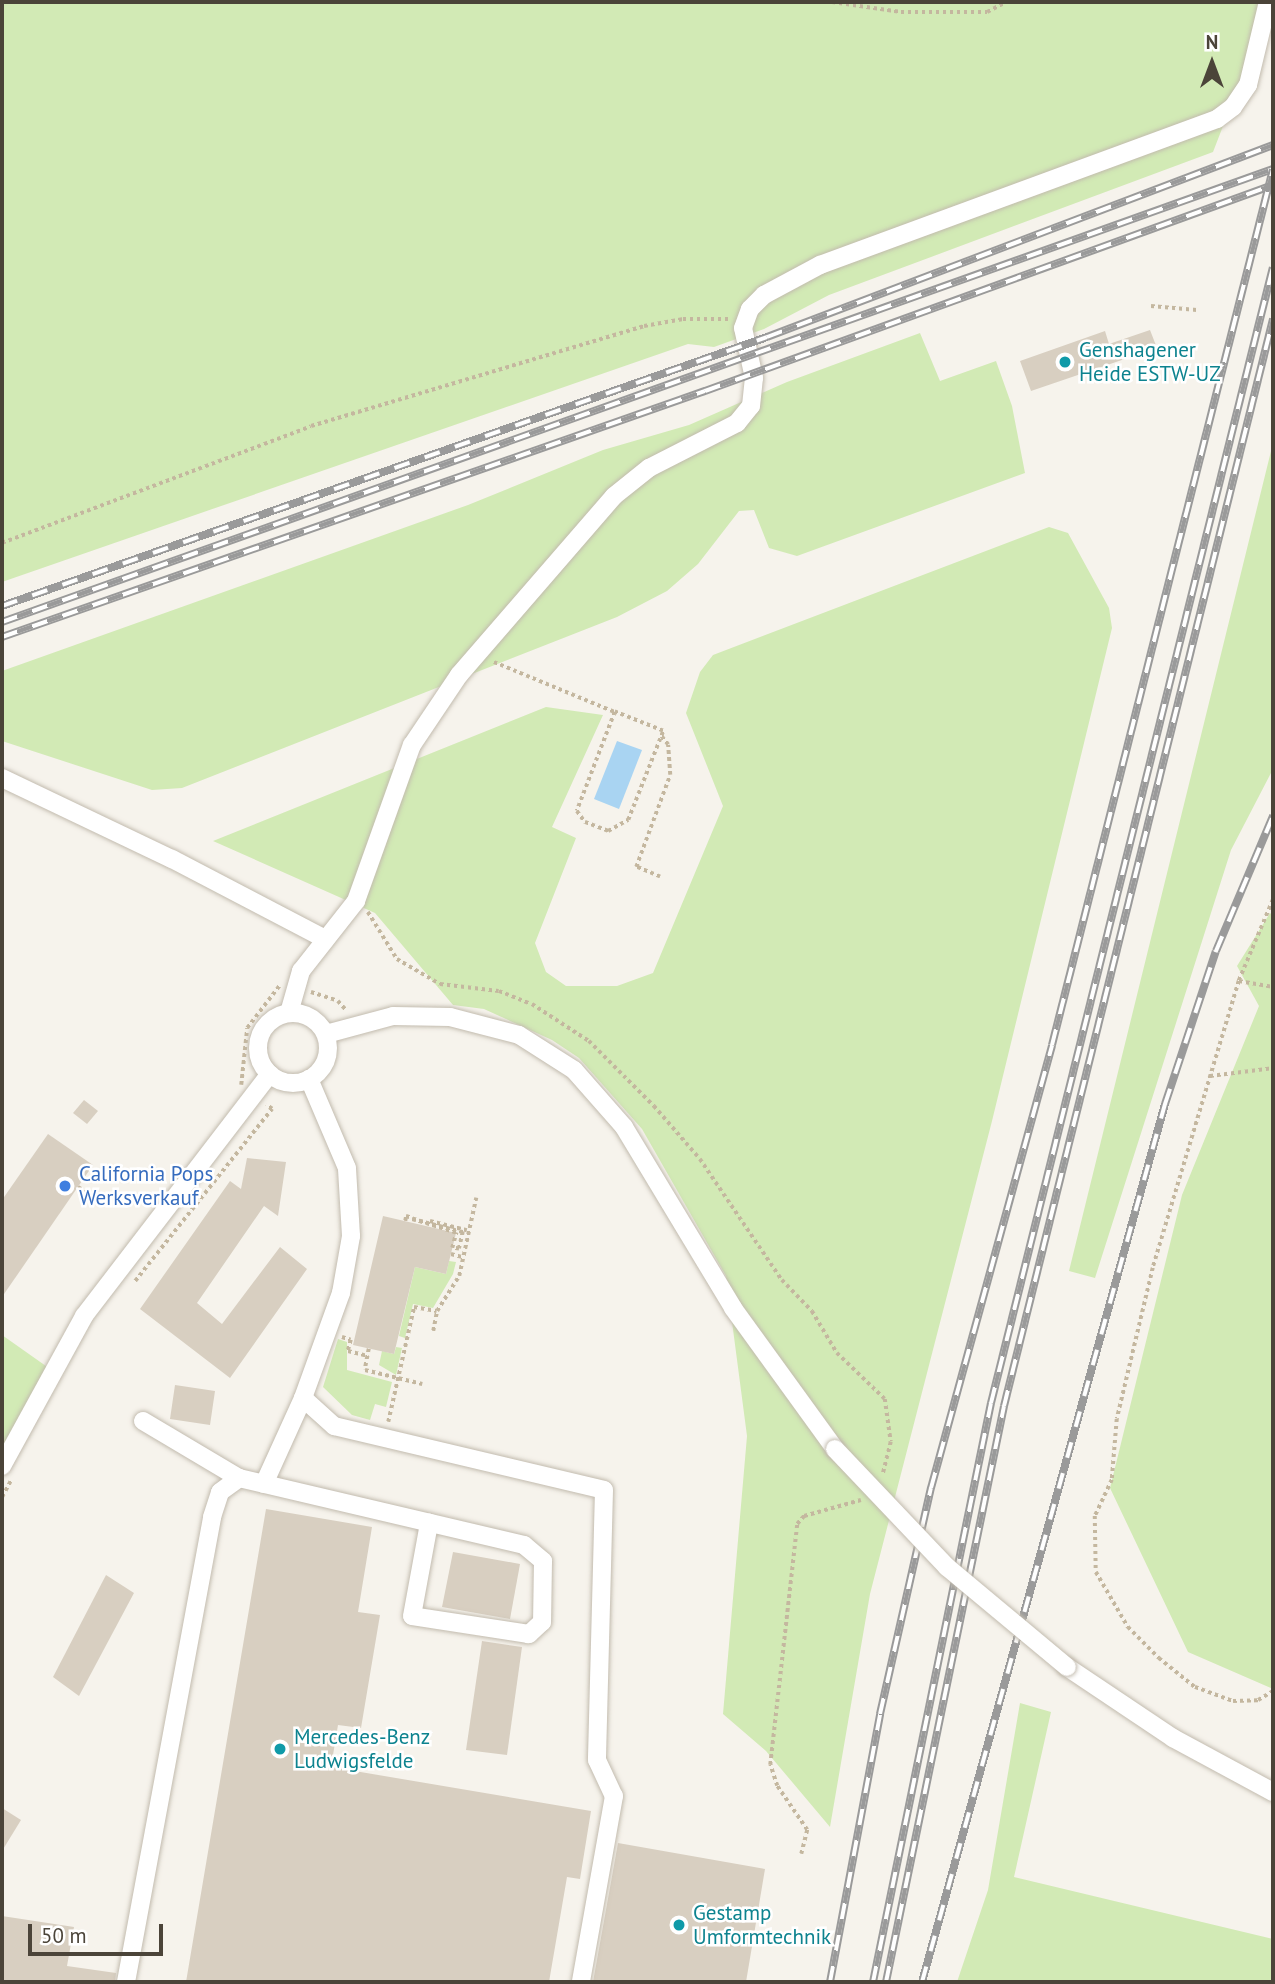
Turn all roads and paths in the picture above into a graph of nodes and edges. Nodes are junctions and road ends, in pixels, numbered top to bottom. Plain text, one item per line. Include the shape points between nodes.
1 (832, 2) edge
2 (1006, 2) edge
3 (1268, 2) edge
4 (1151, 306) dead end
5 (1197, 310) dead end
6 (744, 319) junction
7 (2, 543) edge
8 (476, 654) junction
9 (615, 712) junction
10 (661, 736) junction
11 (2, 778) edge
12 (660, 877) dead end
13 (1273, 900) edge
14 (356, 901) junction
15 (325, 939) junction
16 (1239, 981) junction
17 (293, 986) junction
18 (1273, 987) edge
19 (289, 1013) junction
20 (351, 1024) junction
21 (326, 1034) junction
22 (1273, 1068) edge
23 (270, 1074) junction
24 (1210, 1076) junction
25 (309, 1079) junction
26 (252, 1097) junction
27 (272, 1109) dead end
28 (78, 1187) dead end
29 (88, 1193) dead end
30 (476, 1198) dead end
31 (405, 1221) dead end
32 (468, 1230) junction
33 (452, 1248) joint
34 (451, 1254) dead end
35 (463, 1257) junction
36 (130, 1288) dead end
37 (437, 1311) junction
38 (433, 1331) dead end
39 (326, 1334) junction
40 (397, 1342) dead end
41 (406, 1343) junction
42 (369, 1349) dead end
43 (368, 1356) junction
44 (398, 1378) junction
45 (422, 1384) dead end
46 (303, 1398) junction
47 (142, 1421) dead end
48 (384, 1437) junction
49 (8, 1469) edge
50 (239, 1478) junction
51 (879, 1482) dead end
52 (264, 1484) junction
53 (869, 1495) dead end
54 (2, 1497) edge
55 (429, 1523) junction
56 (1273, 1691) edge
57 (1273, 1792) edge
58 (801, 1854) dead end
59 (126, 1982) edge
60 (581, 1982) edge

1 - 2 path via 901,12 987,12
3 - 6 street via 1255,68 1241,97 1217,119 820,265 764,295
4 - 5 path
6 - 7 path via 683,319 644,326 311,426
6 - 8 street via 743,340 754,377 751,407 737,423 649,468 614,496
8 - 9 path
8 - 14 street via 412,745
9 - 10 path via 663,731
9 - 10 path via 579,803 577,811 585,822 608,831 623,826
10 - 12 path via 668,745 670,775 636,867
11 - 15 street
13 - 16 path
14 - 15 street
14 - 51 path via 376,920 397,959 440,984 499,991 532,1004 589,1041 654,1106 700,1159 782,1280 812,1311 837,1353 885,1399 891,1442
15 - 17 street
16 - 18 path
16 - 24 path
17 - 19 street
17 - 20 path via 338,1001
17 - 26 path via 276,985 247,1028 239,1084
19 - 21 street via 311,1017
19 - 23 street via 272,1020 261,1034 259,1055
20 - 21 street
20 - 57 street, bridge via 393,1016 468,1020 519,1035 574,1070 624,1127 739,1317 835,1449 947,1567 1067,1667 1172,1738
21 - 25 street via 325,1065
22 - 24 path
23 - 25 street via 289,1083
23 - 26 street
24 - 56 path via 1153,1268 1117,1419 1112,1480 1095,1516 1096,1572 1128,1627 1195,1687 1233,1701 1258,1700
25 - 39 street via 340,1145 351,1197 351,1236 341,1293
26 - 49 street via 84,1316
27 - 36 path
28 - 29 path
30 - 32 path
31 - 32 path via 406,1216
32 - 35 path
33 - 33 path via 459,1249 463,1232 412,1219 456,1233
34 - 35 path
35 - 37 path via 459,1276
37 - 38 path
37 - 41 path via 414,1307
39 - 43 path via 351,1340 348,1351
39 - 46 street
40 - 41 path
41 - 44 path
42 - 43 path
43 - 44 path via 365,1370
44 - 45 path
44 - 48 path
46 - 48 street via 334,1426
46 - 52 street
47 - 50 street
48 - 60 street via 604,1490 597,1760 614,1796
49 - 54 path
50 - 52 street
50 - 59 street via 220,1492 212,1517
52 - 55 street
53 - 58 path via 855,1504 804,1516 797,1524 770,1765 777,1786 807,1830
55 - 55 street via 524,1545 543,1561 542,1622 528,1634 412,1616

